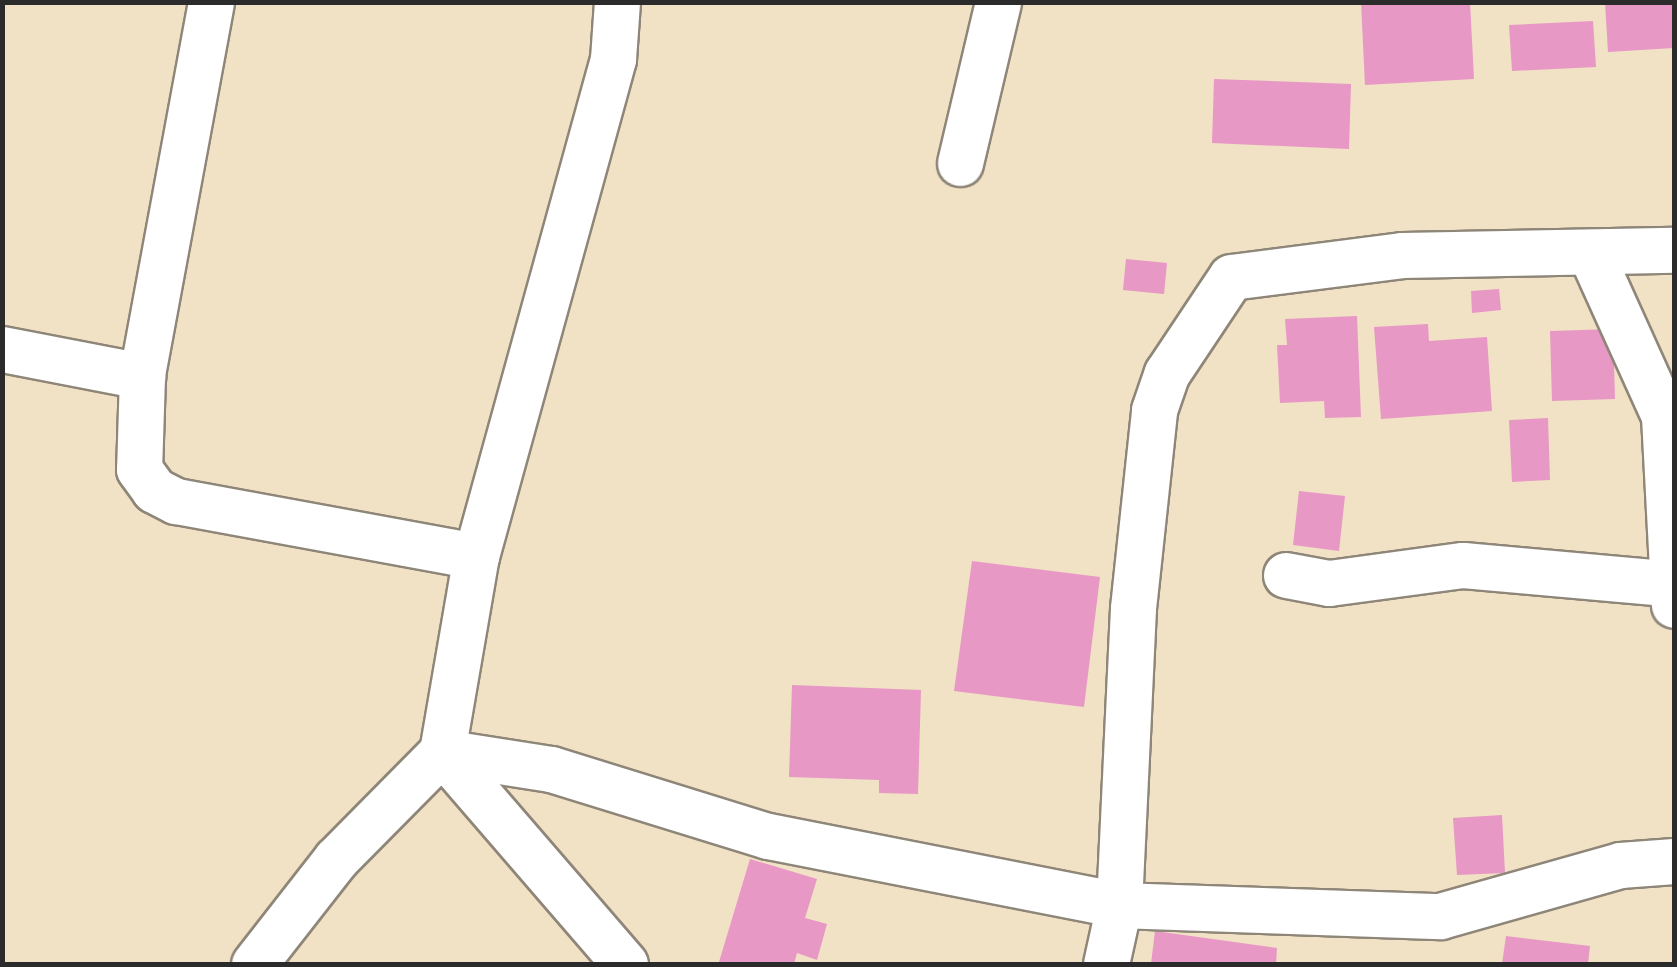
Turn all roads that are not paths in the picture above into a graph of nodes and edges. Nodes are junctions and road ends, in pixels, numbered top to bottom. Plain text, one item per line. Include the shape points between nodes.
1 (211, 2) edge
2 (618, 2) edge
3 (998, 2) edge
4 (960, 163) dead end
5 (1674, 250) edge
6 (1590, 252) junction
7 (2, 349) edge
8 (142, 376) junction
9 (476, 556) junction
10 (1286, 575) dead end
11 (1674, 584) edge
12 (1674, 604) edge
13 (442, 752) junction
14 (1674, 861) edge
15 (1119, 905) junction
16 (254, 964) edge
17 (626, 964) edge
18 (1106, 964) edge

1 - 8 street
2 - 9 street via 613,59
3 - 4 street
5 - 6 street
6 - 11 street via 1664,416
6 - 15 street via 1402,256 1231,276 1167,373 1154,410 1133,608
7 - 8 street
8 - 9 street via 139,469 154,490 176,501
9 - 13 street
10 - 11 street via 1329,583 1464,565
11 - 12 street
13 - 15 street via 551,769 768,836
13 - 16 street via 336,858
13 - 17 street
14 - 15 street via 1620,865 1440,916
15 - 18 street

